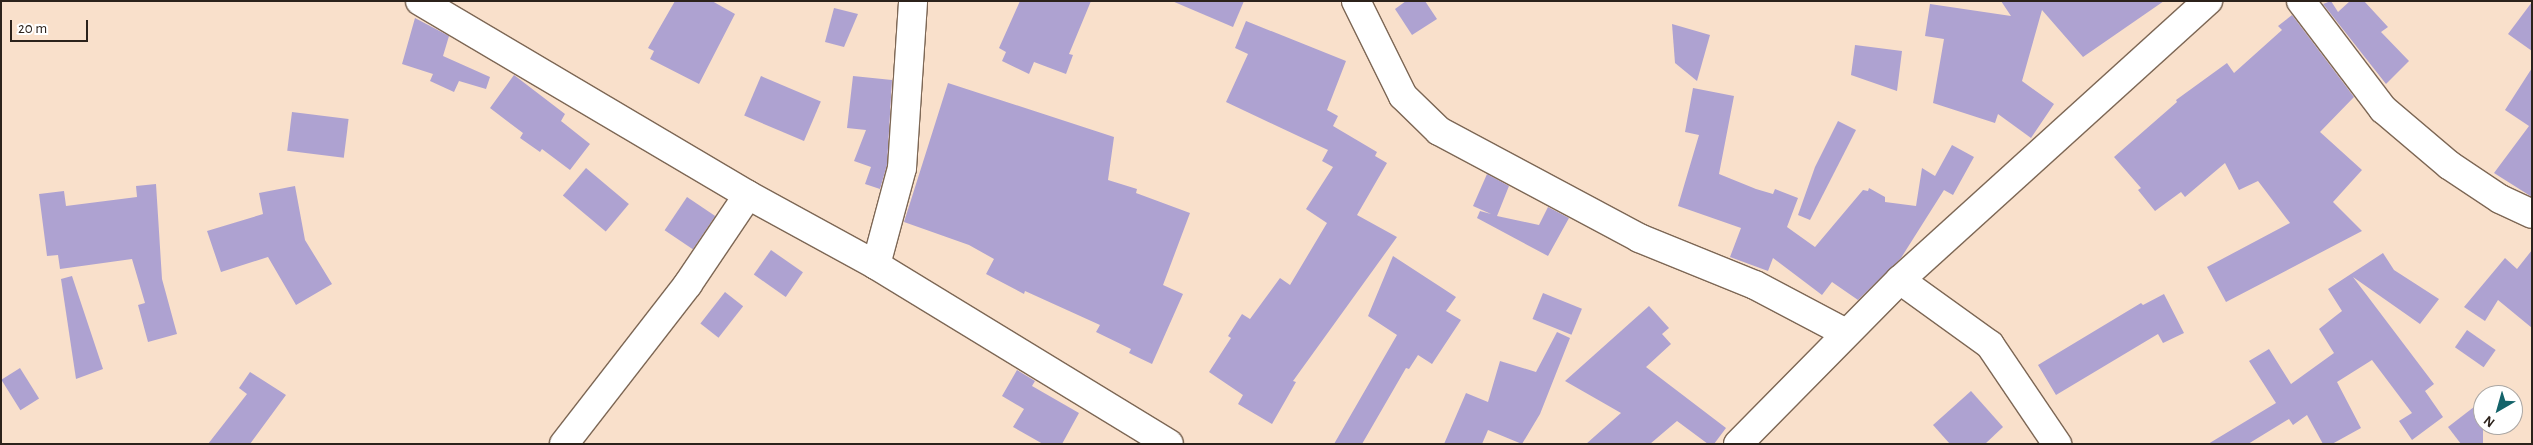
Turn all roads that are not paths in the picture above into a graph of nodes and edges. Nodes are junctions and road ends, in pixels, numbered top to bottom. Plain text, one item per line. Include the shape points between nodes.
1 (420, 1) edge
2 (913, 1) edge
3 (1356, 1) edge
4 (2208, 1) edge
5 (2301, 1) edge
6 (748, 195) junction
7 (2532, 214) edge
8 (876, 265) junction
9 (1900, 280) junction
10 (1846, 333) junction
11 (564, 444) edge
12 (1169, 444) edge
13 (1738, 444) edge
14 (2057, 444) edge

1 - 6 street
2 - 8 street via 902,168
3 - 10 street via 1403,96 1439,131 1639,238 1755,285
4 - 9 street
5 - 7 street via 2383,109 2449,165 2500,199
6 - 8 street
6 - 11 street via 688,284
8 - 12 street
9 - 10 street
9 - 14 street via 1990,345
10 - 13 street

